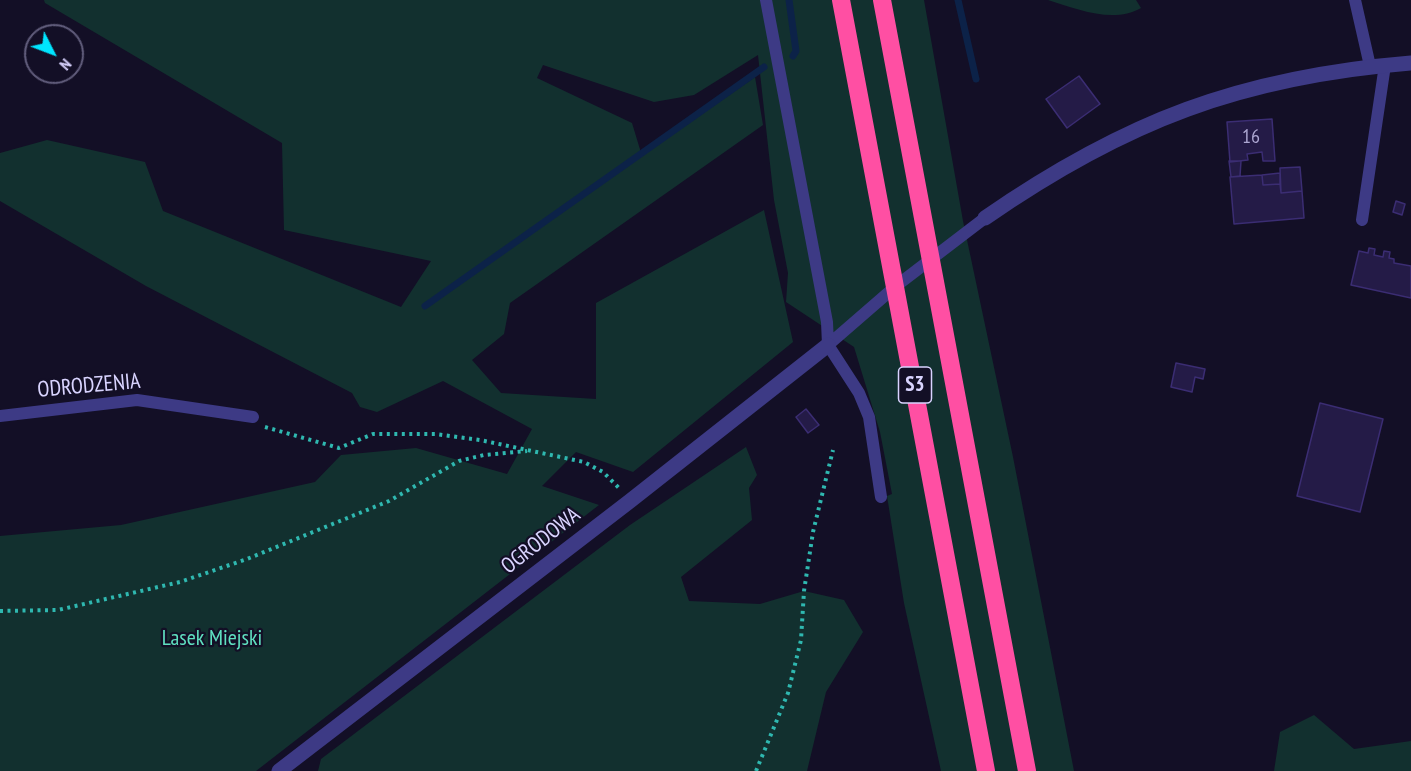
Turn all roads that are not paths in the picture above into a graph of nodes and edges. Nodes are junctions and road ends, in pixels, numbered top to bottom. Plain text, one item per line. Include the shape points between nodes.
1 (766, 0) edge
2 (842, 0) edge
3 (882, 0) edge
4 (1355, 0) edge
5 (1411, 63) edge
6 (1378, 65) junction
7 (985, 218) joint
8 (1362, 220) dead end
9 (932, 259) junction
10 (896, 286) junction
11 (828, 345) junction
12 (0, 416) edge
13 (253, 417) road end
14 (881, 497) dead end
15 (279, 771) edge
16 (986, 771) edge
17 (1027, 771) edge

1 - 11 lane via 827,322
2 - 10 highway, S3
3 - 9 highway, S3
4 - 6 lane
5 - 6 street
6 - 7 street via 1256,87 1160,117 1087,152
6 - 8 lane
7 - 9 lane
9 - 10 lane
9 - 17 highway, S3
10 - 11 lane
10 - 16 highway, S3
11 - 14 lane via 866,407
11 - 15 street, OGRODOWA
12 - 13 lane, ODRODZENIA via 137,400

